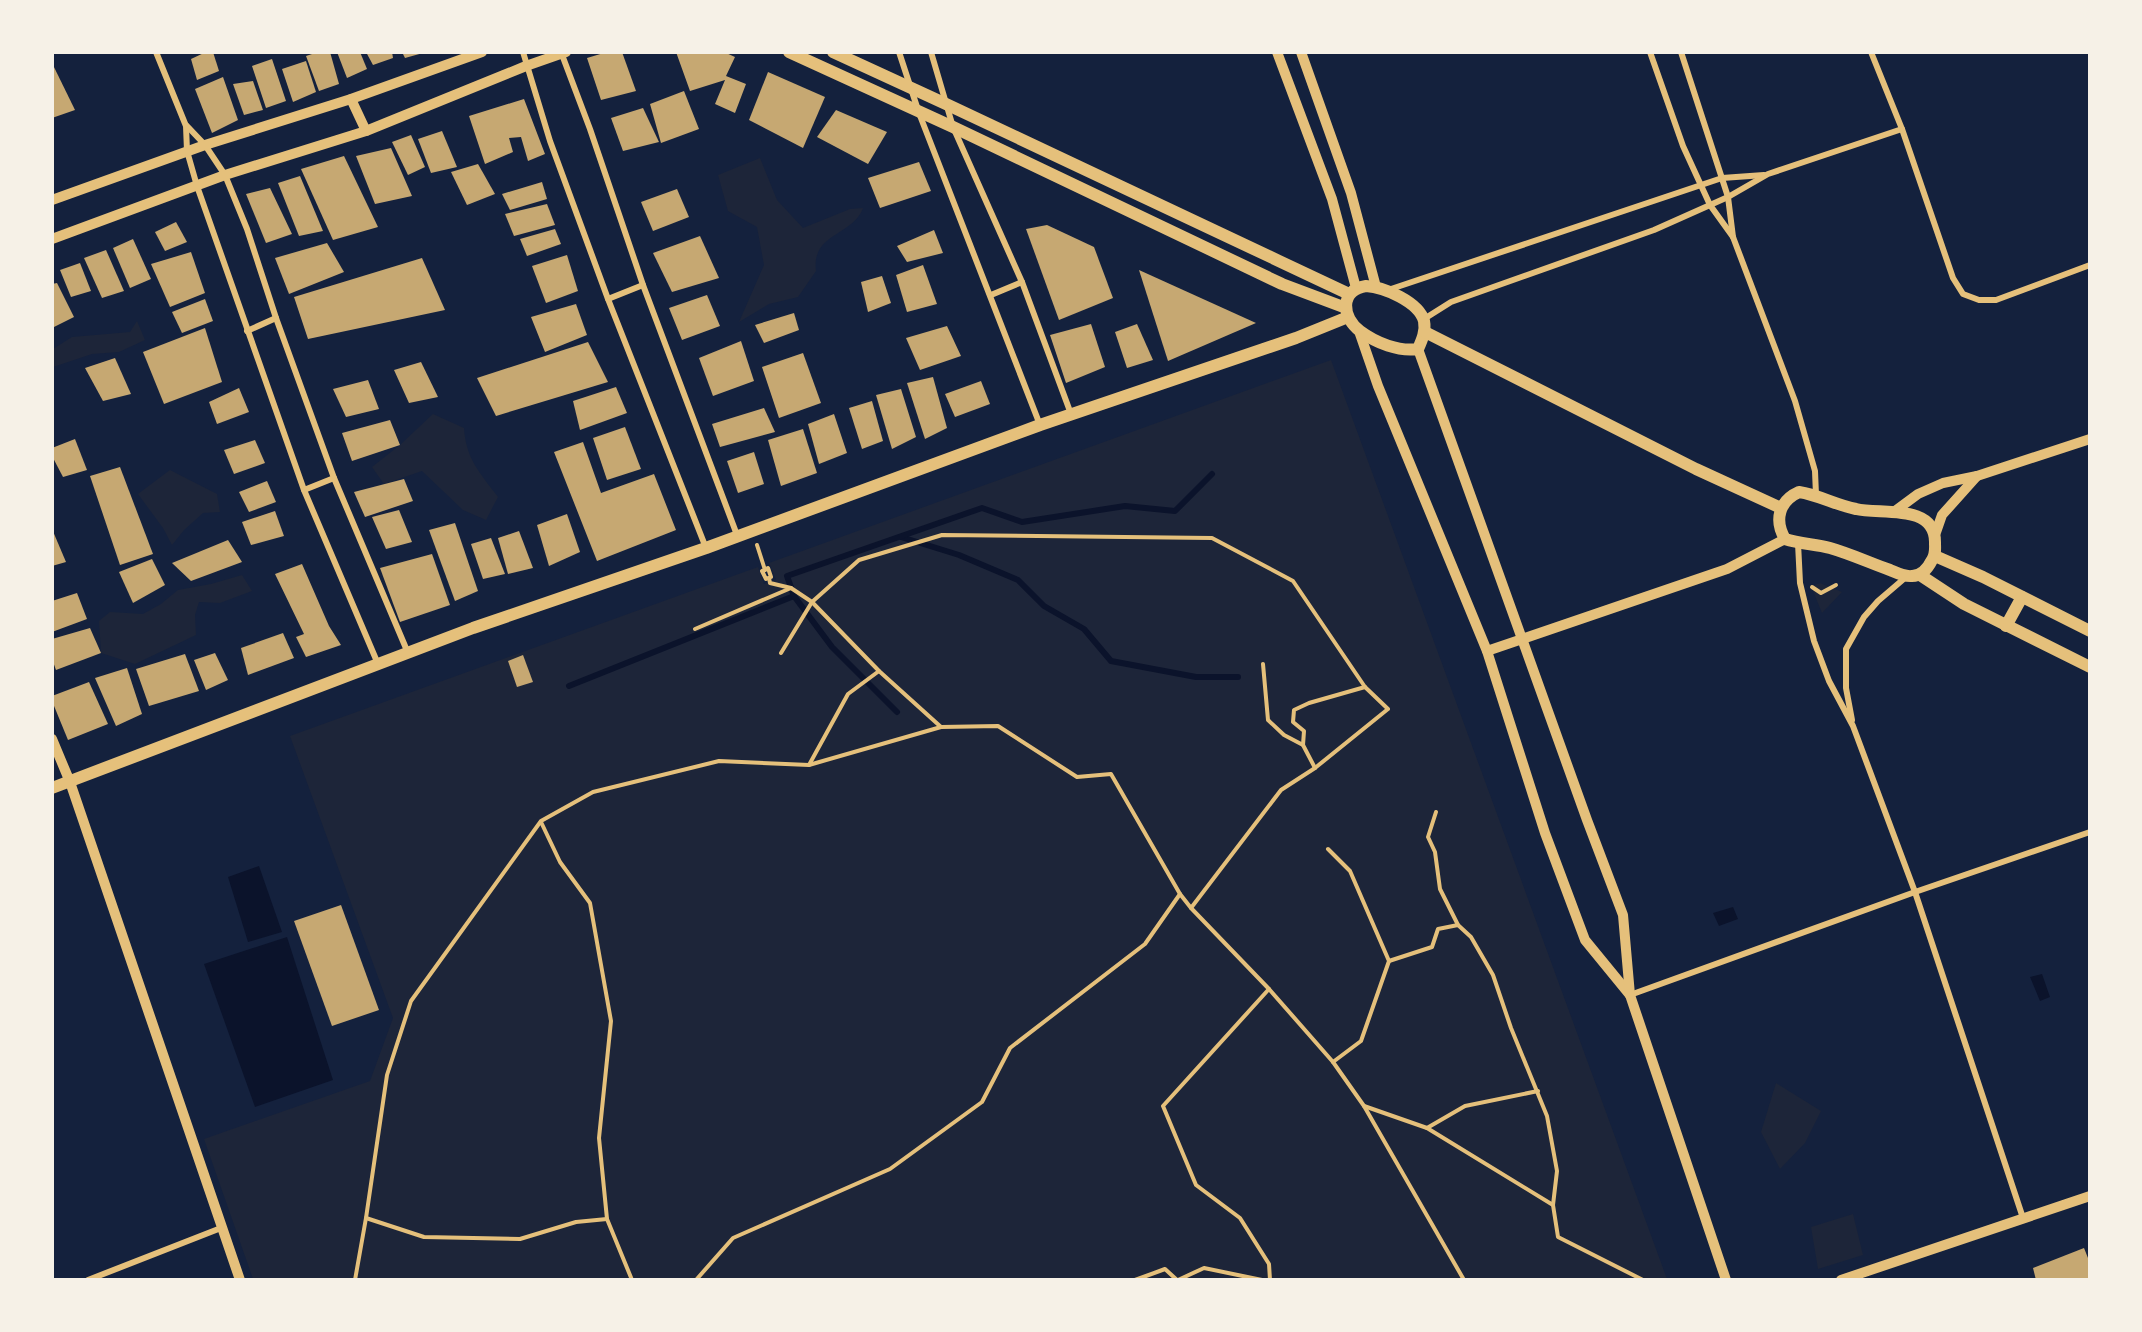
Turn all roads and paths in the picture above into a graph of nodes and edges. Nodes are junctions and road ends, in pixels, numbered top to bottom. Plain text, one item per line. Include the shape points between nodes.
1 (156, 52) edge
2 (482, 52) edge
3 (523, 52) edge
4 (789, 52) edge
5 (833, 52) edge
6 (899, 52) edge
7 (931, 52) edge
8 (1277, 52) edge
9 (1301, 52) edge
10 (1650, 52) edge
11 (1681, 52) edge
12 (1871, 52) edge
13 (563, 53) edge
14 (526, 66) junction
15 (911, 89) junction
16 (351, 99) junction
17 (946, 104) junction
18 (919, 113) junction
19 (186, 126) junction
20 (953, 127) junction
21 (1902, 129) junction
22 (366, 131) junction
23 (205, 145) junction
24 (187, 151) junction
25 (1768, 174) junction
26 (225, 175) junction
27 (1722, 178) junction
28 (197, 186) junction
29 (1702, 186) junction
30 (1728, 197) junction
31 (52, 200) edge
32 (1710, 205) junction
33 (1733, 237) junction
34 (52, 239) edge
35 (2090, 266) edge
36 (1022, 282) junction
37 (643, 285) junction
38 (1382, 289) junction
39 (1353, 291) junction
40 (992, 296) junction
41 (608, 299) junction
42 (1347, 313) junction
43 (276, 318) junction
44 (1424, 326) junction
45 (247, 331) junction
46 (1359, 331) junction
47 (1418, 349) junction
48 (1072, 414) junction
49 (1040, 425) junction
50 (2090, 439) edge
51 (1977, 476) junction
52 (334, 478) junction
53 (304, 490) junction
54 (1816, 495) junction
55 (1781, 508) junction
56 (1895, 511) junction
57 (751, 530) junction
58 (737, 535) junction
59 (1935, 535) junction
60 (1785, 539) junction
61 (1798, 543) junction
62 (706, 548) junction
63 (1935, 556) junction
64 (1920, 575) junction
65 (1907, 576) junction
66 (1804, 581) dead end
67 (1836, 585) dead end
68 (791, 588) junction
69 (2022, 597) junction
70 (812, 602) junction
71 (2006, 626) junction
72 (695, 629) dead end
73 (2090, 631) edge
74 (1523, 638) junction
75 (1487, 651) junction
76 (408, 653) junction
77 (781, 653) dead end
78 (1263, 664) dead end
79 (378, 665) junction
80 (2090, 667) edge
81 (879, 671) junction
82 (1365, 687) junction
83 (1853, 726) junction
84 (941, 727) junction
85 (52, 739) edge
86 (1303, 745) junction
87 (809, 765) junction
88 (1315, 768) junction
89 (70, 782) junction
90 (52, 788) edge
91 (1436, 812) dead end
92 (541, 821) junction
93 (2090, 832) edge
94 (1328, 849) dead end
95 (1915, 892) junction
96 (1180, 894) junction
97 (1191, 908) junction
98 (1458, 924) junction
99 (1389, 962) junction
100 (1269, 989) junction
101 (1630, 995) junction
102 (1334, 1062) junction
103 (1538, 1091) junction
104 (1364, 1106) junction
105 (1427, 1128) junction
106 (2090, 1196) edge
107 (1553, 1205) junction
108 (366, 1218) junction
109 (2023, 1218) junction
110 (607, 1219) junction
111 (222, 1228) junction
112 (88, 1280) edge
113 (240, 1280) edge
114 (355, 1280) edge
115 (632, 1280) edge
116 (696, 1280) edge
117 (1135, 1280) edge
118 (1177, 1280) edge
119 (1262, 1280) edge
120 (1270, 1280) edge
121 (1464, 1280) edge
122 (1643, 1280) edge
123 (1726, 1280) edge
124 (1841, 1280) edge

1 - 19 street
2 - 16 street
3 - 14 street
4 - 18 main road
5 - 15 main road
6 - 15 street
7 - 17 street
8 - 39 street via 1332,199
9 - 38 street
10 - 29 street via 1683,146
11 - 27 street
12 - 21 street
13 - 14 street
13 - 37 street
14 - 22 street
14 - 41 street
15 - 17 main road
15 - 18 street
16 - 22 street
16 - 23 street
17 - 20 street
17 - 39 main road
18 - 20 main road
18 - 40 street
19 - 23 street
19 - 24 street
20 - 36 street
20 - 42 main road
21 - 25 street
21 - 35 street via 1953,278 1964,294 1979,300 1996,300
22 - 26 street
23 - 24 street
23 - 26 street
24 - 28 street
24 - 31 street
25 - 27 street
25 - 30 street
26 - 28 street
26 - 43 street
27 - 29 street
27 - 30 street
28 - 34 street
28 - 45 street
29 - 32 street
29 - 38 street
30 - 32 street
30 - 33 street
32 - 33 street
32 - 44 street via 1654,230 1451,302
33 - 54 street via 1795,401 1815,471
36 - 40 street
36 - 48 street
37 - 41 street
37 - 58 street
38 - 39 main road
38 - 44 main road via 1416,308
39 - 42 main road
40 - 49 street
41 - 62 street
42 - 46 main road
42 - 48 main road via 1296,338
43 - 45 street
43 - 52 street
44 - 47 main road
44 - 55 main road via 1696,469
45 - 53 street
46 - 47 main road via 1407,351
46 - 75 street
47 - 74 street
48 - 49 main road
49 - 57 main road
50 - 51 street
51 - 56 street via 1943,483 1918,494
51 - 59 street via 1942,514
52 - 53 street
52 - 76 street
53 - 79 street
54 - 55 main road via 1799,492 1788,497
54 - 56 main road via 1857,510
55 - 60 main road via 1778,520
56 - 59 main road via 1920,518
57 - 58 main road
57 - 68 path via 766,579
58 - 62 main road
59 - 63 main road
60 - 61 main road
60 - 74 street via 1727,569
61 - 65 main road via 1856,555
61 - 83 street via 1800,583 1814,641 1829,681
62 - 76 main road
63 - 64 main road
63 - 69 main road
64 - 65 main road
64 - 71 main road
65 - 83 street via 1864,617 1846,649 1846,687
66 - 67 path via 1821,593
68 - 70 path
68 - 72 path
69 - 71 main road
69 - 73 main road
70 - 77 path
70 - 81 path
70 - 82 path via 859,560 942,535 1212,538 1293,580
71 - 80 main road
74 - 75 street
74 - 101 street via 1623,915
75 - 101 street via 1545,833 1585,940
76 - 79 main road
78 - 86 path via 1268,720
79 - 89 main road
81 - 84 path
81 - 87 path via 848,694
82 - 86 path via 1294,710 1293,722 1304,732
82 - 88 path via 1388,708
83 - 95 street
84 - 87 path
84 - 96 path via 998,726 1077,777 1111,774
85 - 89 street
86 - 88 path
87 - 92 path via 719,761 593,792
88 - 97 path via 1281,790
89 - 90 main road
89 - 111 street
91 - 98 path via 1428,837 1435,852 1440,889
92 - 108 path via 411,1001 387,1075
92 - 110 path via 560,862 590,903 610,1021 598,1138
93 - 95 street
94 - 99 path via 1350,871
95 - 101 street
95 - 109 street
96 - 97 path
96 - 116 path via 1145,944 1010,1048 982,1102 890,1169 733,1238
97 - 100 path
98 - 99 path via 1438,929 1432,947
98 - 103 path via 1493,975
99 - 102 path via 1361,1041
100 - 102 path
100 - 120 path via 1163,1106 1196,1185 1240,1218 1269,1264
101 - 123 street
102 - 104 path
103 - 105 path via 1465,1106
103 - 107 path via 1557,1171
104 - 105 path
104 - 121 path
105 - 107 path
106 - 109 street
107 - 122 path via 1558,1237
108 - 110 path via 424,1236 520,1239 576,1222
108 - 114 path
109 - 124 street
110 - 115 path
111 - 112 street
111 - 113 street
117 - 118 path via 1165,1269
118 - 119 path via 1204,1268

